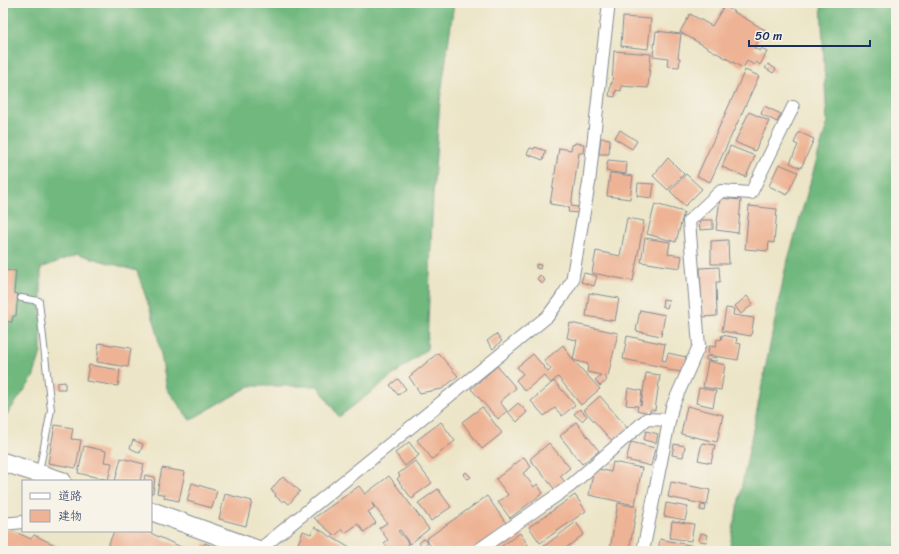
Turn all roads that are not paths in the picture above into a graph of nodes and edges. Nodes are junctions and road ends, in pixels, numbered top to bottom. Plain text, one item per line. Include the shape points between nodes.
1 (609, 3) edge
2 (793, 106) dead end
3 (21, 298) dead end
4 (669, 420) junction
5 (3, 462) edge
6 (39, 474) junction
7 (59, 480) edge
8 (152, 511) edge
9 (22, 522) edge
10 (3, 524) edge
11 (260, 551) edge
12 (477, 551) edge
13 (643, 551) edge

1 - 11 street via 588,190 572,281 562,297 548,316
2 - 4 street via 752,193 720,191 689,221 699,346 672,406
3 - 6 lane via 40,301 51,410
4 - 12 street via 647,419 570,486
4 - 13 street
5 - 6 main road
6 - 7 main road
8 - 11 main road
9 - 10 street

